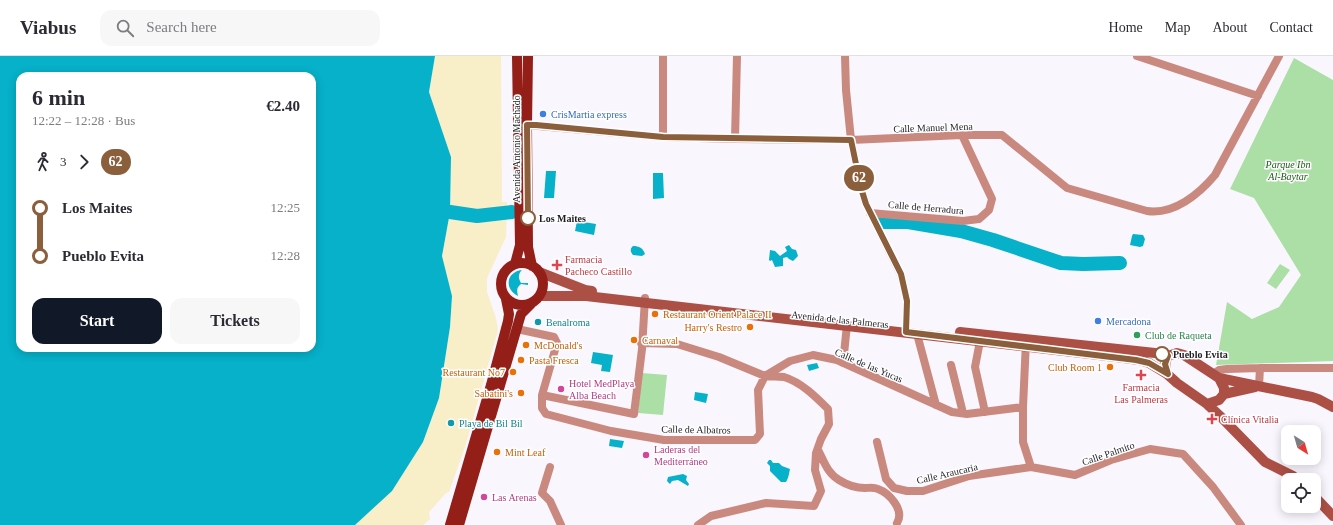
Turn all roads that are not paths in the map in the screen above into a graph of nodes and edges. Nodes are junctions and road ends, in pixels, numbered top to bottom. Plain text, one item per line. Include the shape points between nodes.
1 (517, 56) edge
2 (528, 56) edge
3 (663, 56) edge
4 (738, 56) edge
5 (845, 56) edge
6 (1137, 56) edge
7 (1279, 56) edge
8 (1258, 96) junction
9 (527, 125) junction
10 (962, 135) junction
11 (663, 137) junction
12 (736, 139) junction
13 (851, 140) junction
14 (870, 212) junction
15 (515, 264) junction
16 (536, 269) junction
17 (540, 296) junction
18 (506, 298) junction
19 (644, 300) junction
20 (531, 304) junction
21 (847, 325) junction
22 (517, 329) junction
23 (906, 329) junction
24 (917, 334) junction
25 (980, 341) junction
26 (1026, 342) junction
27 (642, 346) junction
28 (1168, 356) junction
29 (843, 362) junction
30 (951, 365) dead end
31 (1260, 368) junction
32 (1333, 368) edge
33 (1168, 374) junction
34 (764, 376) junction
35 (1216, 376) junction
36 (1259, 386) junction
37 (542, 395) junction
38 (1221, 397) junction
39 (1207, 404) junction
40 (936, 405) junction
41 (1023, 407) junction
42 (1333, 407) edge
43 (985, 412) junction
44 (963, 413) junction
45 (1222, 418) junction
46 (877, 442) dead end
47 (818, 449) junction
48 (550, 466) dead end
49 (1031, 467) junction
50 (1287, 473) edge
51 (1321, 503) edge
52 (1333, 516) edge
53 (897, 523) dead end
54 (450, 525) edge
55 (459, 525) edge
56 (561, 525) edge
57 (698, 525) edge
58 (1241, 525) edge

1 - 15 main road, Avenida Antonio Machado via 520,245
2 - 9 main road, Avenida Antonio Machado
3 - 11 street
4 - 12 street
5 - 13 street
6 - 8 street
7 - 8 street, Calle Manuel Mena
8 - 10 street, Calle Manuel Mena via 1215,175 1184,202 1165,211 1153,212 1067,188 1002,135
9 - 11 street, Calle Manuel Mena
9 - 16 main road, Avenida Antonio Machado via 528,247
10 - 13 street, Calle Manuel Mena
10 - 14 street, Calle de Herradura via 992,199 989,210 979,219 964,221
11 - 12 street, Calle Manuel Mena
12 - 13 street, Calle Manuel Mena
13 - 14 street via 861,188
14 - 23 street via 901,274 907,301
15 - 16 main road via 526,264
15 - 18 main road via 501,279 500,286
16 - 17 main road via 543,283
16 - 19 street, Avenida de las Palmeras via 585,290
17 - 19 street, Avenida de las Palmeras
17 - 20 main road
18 - 20 main road via 517,305
18 - 54 main road via 508,321
19 - 21 street, Avenida de las Palmeras
19 - 23 street, Avenida de las Palmeras
19 - 27 street
20 - 22 main road via 521,314
21 - 23 street, Avenida de las Palmeras
21 - 29 street
22 - 37 street via 554,336 558,343
22 - 55 main road
23 - 24 street, Avenida de las Palmeras
23 - 26 street, Avenida de las Palmeras
24 - 25 street, Avenida de las Palmeras
24 - 40 street
25 - 26 street, Avenida de las Palmeras
25 - 43 street via 975,367
26 - 28 street, Avenida de las Palmeras
26 - 33 street, Avenida de las Palmeras via 1139,360
26 - 41 street
27 - 34 street via 677,344 719,356
27 - 37 street via 634,414
28 - 33 street via 1165,364
28 - 35 street, Avenida de las Palmeras via 1177,353 1184,355
29 - 34 street, Calle de las Yucas via 813,355 790,361
29 - 40 street, Calle de las Yucas
30 - 44 street
31 - 32 street
31 - 35 street via 1219,370
31 - 36 street
33 - 39 street, Avenida de las Palmeras
34 - 37 street, Calle de Albatros via 758,390 760,434 755,440 664,440 611,431 546,414 542,408
34 - 47 street via 783,377 794,381 815,395 828,409 828,424
35 - 36 street
35 - 38 street via 1224,388
36 - 38 street
36 - 42 street via 1312,397
38 - 39 street
38 - 45 street
39 - 45 street
40 - 44 street, Calle de las Yucas via 952,412
41 - 43 street, Calle de las Yucas
41 - 49 street via 1023,442
43 - 44 street, Calle de las Yucas
45 - 50 street via 1265,462
46 - 49 street, Calle Araucaria via 886,479 894,488 908,491 923,490 969,476
47 - 53 street via 826,467 837,480 856,487 877,488 891,499 899,512
47 - 57 street via 815,470 821,491 814,506 766,503 711,516
48 - 56 street via 542,493 550,501
49 - 58 street, Calle Palmito via 1075,475 1111,460 1150,450 1183,454 1213,487
51 - 52 street

